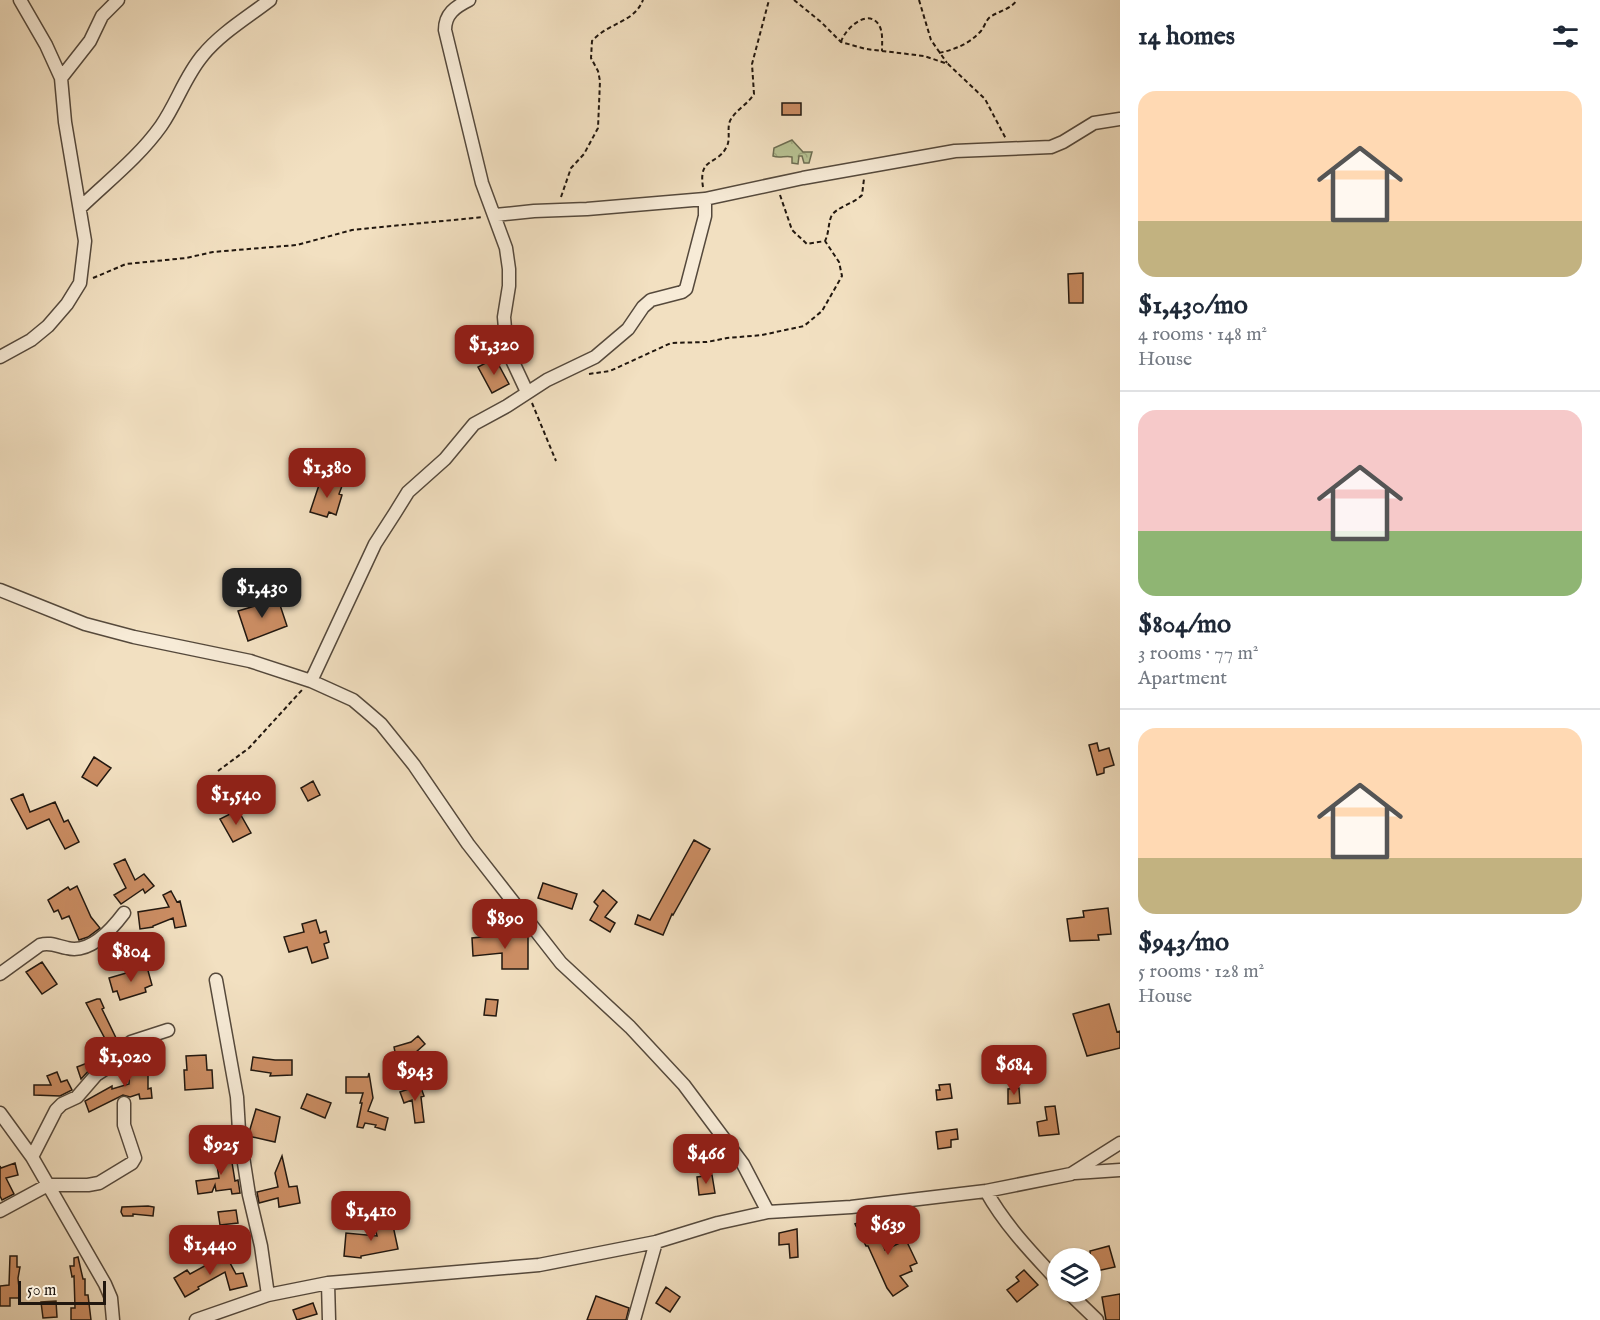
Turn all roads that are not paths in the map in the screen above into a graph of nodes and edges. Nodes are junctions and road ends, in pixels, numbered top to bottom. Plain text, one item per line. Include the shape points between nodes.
1 (20, 0) edge
2 (118, 0) edge
3 (270, 0) edge
4 (469, 0) edge
5 (61, 78) junction
6 (1120, 119) edge
7 (705, 199) junction
8 (81, 207) junction
9 (495, 215) junction
10 (0, 357) edge
11 (528, 392) junction
12 (0, 590) edge
13 (311, 681) junction
14 (124, 913) dead end
15 (0, 974) edge
16 (216, 980) dead end
17 (168, 1030) dead end
18 (124, 1103) dead end
19 (0, 1113) edge
20 (1120, 1143) edge
21 (32, 1156) junction
22 (1120, 1170) edge
23 (1071, 1174) junction
24 (48, 1185) junction
25 (986, 1191) junction
26 (0, 1211) edge
27 (768, 1212) junction
28 (656, 1242) junction
29 (1047, 1269) edge
30 (328, 1283) junction
31 (268, 1295) junction
32 (1078, 1302) edge
33 (113, 1320) edge
34 (196, 1320) edge
35 (329, 1320) edge
36 (634, 1320) edge
37 (1097, 1320) edge

1 - 5 street
2 - 5 street via 102,16 90,41
3 - 8 street via 208,49 192,68 174,106 142,150
4 - 9 street via 448,14 445,30 482,183
5 - 8 street
6 - 7 street via 1094,123 1051,147 955,151
7 - 9 street
7 - 11 street via 703,224 686,289 651,300 628,329 595,357
8 - 10 street via 85,241 80,283 48,326
9 - 11 street via 509,268 506,340
11 - 13 street via 474,424 445,459 408,492 375,544
12 - 13 street via 85,624 250,661
13 - 27 street via 352,700 381,724 494,880 561,963 630,1027 684,1085 743,1164
14 - 15 street via 114,927 87,947 40,945
16 - 31 street
17 - 21 street via 131,1042 77,1096 62,1104
18 - 24 street via 124,1125 135,1158 132,1163 99,1183
19 - 21 street
20 - 23 street
21 - 24 street
22 - 23 street
23 - 25 street
24 - 26 street
24 - 33 street via 105,1284
25 - 27 street
25 - 29 street via 1016,1235
27 - 28 street
28 - 30 street via 539,1265
28 - 36 street
30 - 31 street
30 - 35 street
31 - 34 street
32 - 37 street

